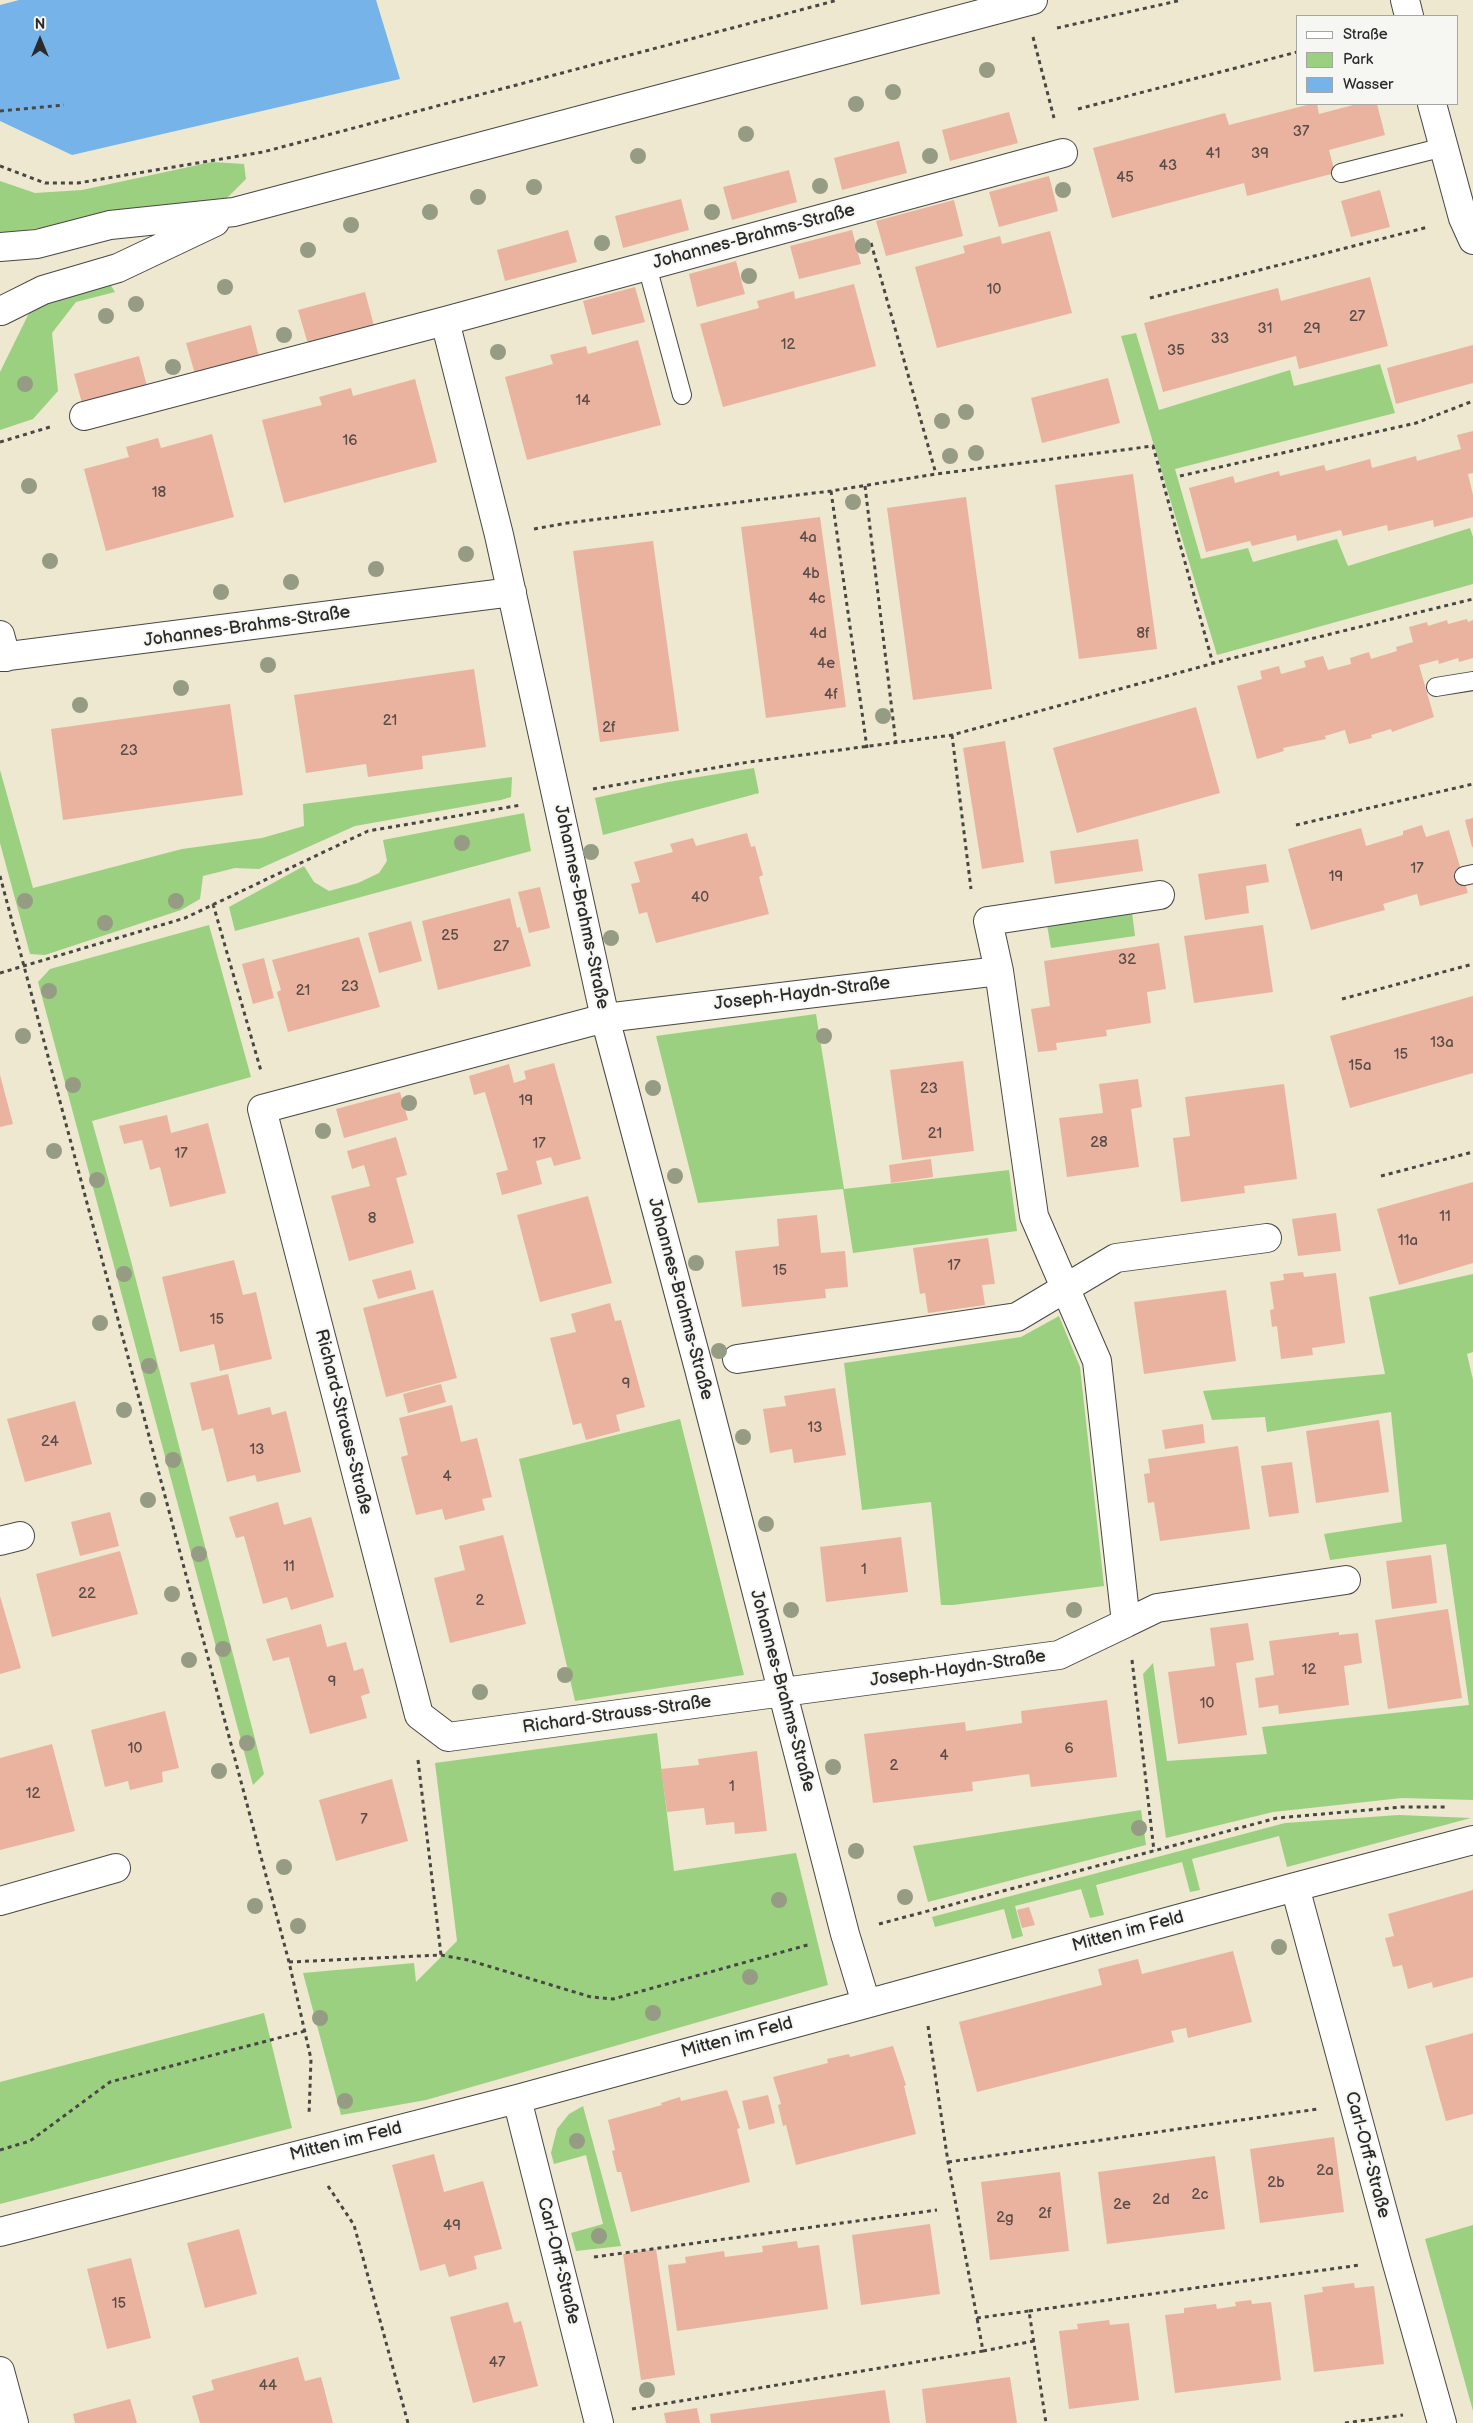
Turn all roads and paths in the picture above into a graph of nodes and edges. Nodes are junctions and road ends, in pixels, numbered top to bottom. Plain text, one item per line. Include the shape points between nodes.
1 (838, 0) edge
2 (1034, 0) edge
3 (1182, 0) edge
4 (1405, 0) edge
5 (1408, 15) edge
6 (1051, 30) dead end
7 (1032, 34) dead end
8 (1296, 52) edge
9 (64, 104) dead end
10 (1432, 105) edge
11 (1078, 109) dead end
12 (0, 112) edge
13 (1444, 147) junction
14 (1063, 153) joint
15 (0, 166) edge
16 (1341, 173) dead end
17 (860, 208) junction
18 (234, 212) junction
19 (1468, 229) edge
20 (0, 247) edge
21 (647, 266) junction
22 (1150, 298) dead end
23 (0, 305) edge
24 (444, 321) junction
25 (682, 395) dead end
26 (1473, 401) edge
27 (84, 416) joint
28 (0, 442) edge
29 (936, 474) junction
30 (1180, 476) dead end
31 (865, 486) junction
32 (830, 491) junction
33 (499, 536) junction
34 (512, 592) junction
35 (1473, 599) edge
36 (2, 650) edge
37 (1213, 664) junction
38 (1473, 681) edge
39 (1436, 687) dead end
40 (952, 736) junction
41 (896, 744) junction
42 (867, 748) junction
43 (1473, 784) edge
44 (558, 798) junction
45 (1296, 825) dead end
46 (0, 876) edge
47 (1160, 894) dead end
48 (213, 904) junction
49 (988, 921) junction
50 (1473, 964) edge
51 (24, 967) junction
52 (999, 971) junction
53 (0, 973) edge
54 (1342, 999) dead end
55 (605, 1018) junction
56 (262, 1109) junction
57 (1473, 1152) edge
58 (1381, 1176) dead end
59 (1267, 1238) dead end
60 (1065, 1288) junction
61 (737, 1359) dead end
62 (1346, 1580) dead end
63 (1126, 1623) junction
64 (783, 1692) junction
65 (419, 1715) junction
66 (1455, 1807) dead end
67 (1473, 1840) edge
68 (1154, 1851) junction
69 (116, 1868) dead end
70 (1295, 1887) junction
71 (0, 1901) edge
72 (845, 1934) junction
73 (441, 1955) junction
74 (289, 1962) junction
75 (918, 1989) junction
76 (866, 2003) junction
77 (305, 2031) junction
78 (517, 2099) junction
79 (1354, 2105) junction
80 (0, 2150) edge
81 (316, 2150) junction
82 (948, 2162) junction
83 (937, 2210) dead end
84 (0, 2232) edge
85 (1396, 2260) junction
86 (558, 2262) junction
87 (1029, 2311) junction
88 (977, 2318) junction
89 (1034, 2341) junction
90 (983, 2351) junction
91 (0, 2371) edge
92 (1440, 2416) edge
93 (598, 2419) edge
94 (14, 2423) edge
95 (408, 2423) edge
96 (1046, 2423) edge
97 (1346, 2423) edge

1 - 15 path via 263,152 78,183 45,183
2 - 18 street
3 - 6 path
4 - 5 street
7 - 14 path
8 - 11 path
9 - 12 path
10 - 13 street
13 - 16 lane
13 - 19 street
14 - 17 street, Johannes-Brahms-Straße
17 - 21 street, Johannes-Brahms-Straße
17 - 29 path
18 - 20 street via 110,225 37,244
18 - 23 street via 118,268
19 - 22 path
21 - 24 street, Johannes-Brahms-Straße
21 - 25 lane
24 - 27 street, Johannes-Brahms-Straße
24 - 33 street, Johannes-Brahms-Straße
26 - 30 path via 1416,422
27 - 28 path
29 - 31 path
29 - 37 path via 1153,446
31 - 32 path
31 - 41 path
32 - 33 path via 567,522
32 - 42 path
33 - 34 street, Johannes-Brahms-Straße
34 - 36 street, Johannes-Brahms-Straße
34 - 44 street, Johannes-Brahms-Straße
35 - 37 path
37 - 40 path
38 - 39 lane
40 - 41 path
40 - 49 path via 972,900
41 - 42 path
42 - 44 path via 742,763
43 - 45 path
44 - 48 path via 368,831
44 - 55 street, Johannes-Brahms-Straße
46 - 51 path
47 - 49 street
48 - 51 path via 185,918
48 - 56 path via 263,1079
49 - 52 street
50 - 54 path
51 - 53 path
51 - 74 path
52 - 55 street, Joseph-Haydn-Straße
52 - 60 street via 1034,1216
55 - 56 street
55 - 64 street, Johannes-Brahms-Straße
56 - 65 street, Richard-Strauss-Straße
57 - 58 path
59 - 60 street via 1116,1258
60 - 61 street via 1016,1317
60 - 63 street via 1097,1361
62 - 63 street, Joseph-Haydn-Straße via 1157,1608
63 - 64 street, Joseph-Haydn-Straße via 1059,1655
63 - 68 path
64 - 65 street, Richard-Strauss-Straße via 448,1737
64 - 72 street, Johannes-Brahms-Straße
65 - 73 path via 417,1769
66 - 68 path via 1402,1807 1278,1818
67 - 70 street, Mitten im Feld
68 - 72 path
69 - 71 street
70 - 75 street, Mitten im Feld
70 - 79 street, Carl-Orff-Straße
72 - 73 path via 613,1999 591,1998 468,1960
72 - 76 street, Johannes-Brahms-Straße
73 - 74 path
74 - 77 path
75 - 76 street, Mitten im Feld
75 - 82 path via 927,2019
76 - 78 street, Mitten im Feld
77 - 80 path via 110,2082 30,2141
77 - 81 path via 312,2059 309,2119
78 - 81 street, Mitten im Feld
78 - 86 street, Carl-Orff-Straße
79 - 82 path
79 - 85 street, Carl-Orff-Straße
81 - 84 street, Mitten im Feld
81 - 95 path via 326,2183 354,2225
82 - 88 path
83 - 86 path
85 - 87 path
85 - 92 street, Carl-Orff-Straße
86 - 93 street, Carl-Orff-Straße
87 - 88 path
87 - 89 path
88 - 90 path
89 - 90 path
89 - 96 path
90 - 93 path
91 - 94 street
92 - 97 path

